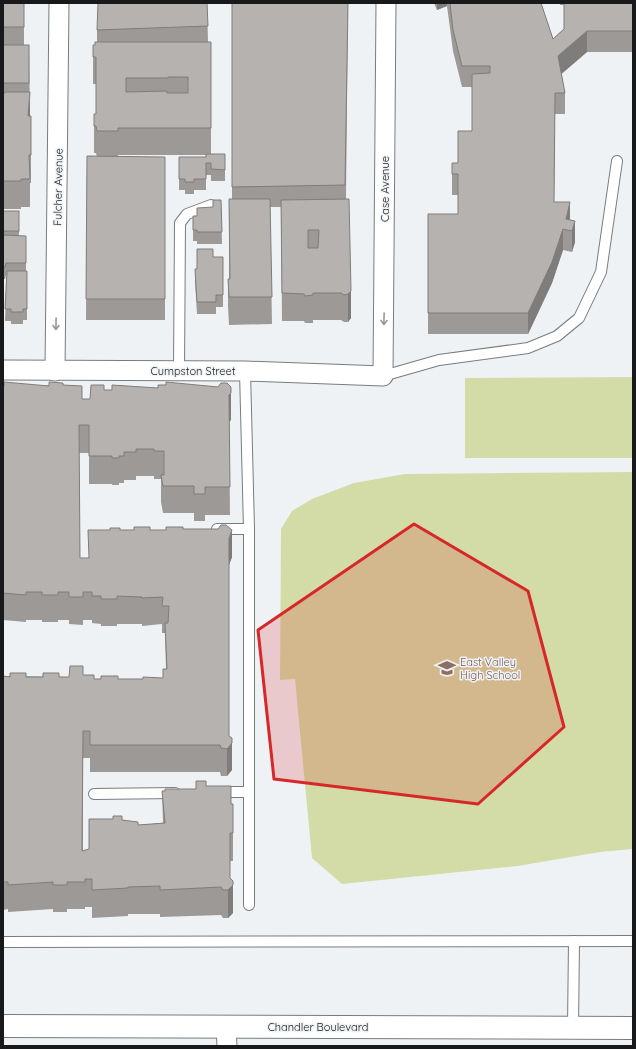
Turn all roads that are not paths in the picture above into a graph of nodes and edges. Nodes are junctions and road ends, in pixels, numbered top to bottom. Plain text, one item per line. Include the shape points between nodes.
1 (60, 3) edge
2 (386, 3) edge
3 (617, 161) dead end
4 (211, 205) edge
5 (3, 370) edge
6 (54, 371) junction
7 (179, 371) junction
8 (245, 371) junction
9 (383, 376) junction
10 (249, 529) junction
11 (209, 530) edge
12 (210, 792) edge
13 (249, 792) junction
14 (187, 793) edge
15 (94, 794) dead end
16 (249, 906) dead end
17 (574, 941) junction
18 (633, 941) edge
19 (3, 942) edge
20 (3, 1026) edge
21 (573, 1028) junction
22 (633, 1028) edge
23 (227, 1037) edge

1 -> 6 street, Fulcher Avenue
2 -> 9 street, Case Avenue
3 - 9 lane via 601,272 579,318 557,336 528,348 439,360
4 - 7 lane via 187,214 180,223
5 - 6 street, Cumpston Street
6 - 7 street, Cumpston Street
7 - 8 street, Cumpston Street
8 - 9 street, Cumpston Street
8 - 10 lane
10 - 11 lane
10 - 13 lane
12 - 13 lane
13 - 16 lane
14 - 15 lane
17 - 18 lane
17 - 19 lane
17 - 21 lane
20 - 23 street, Chandler Boulevard
21 - 22 street, Chandler Boulevard
21 - 23 street, Chandler Boulevard

